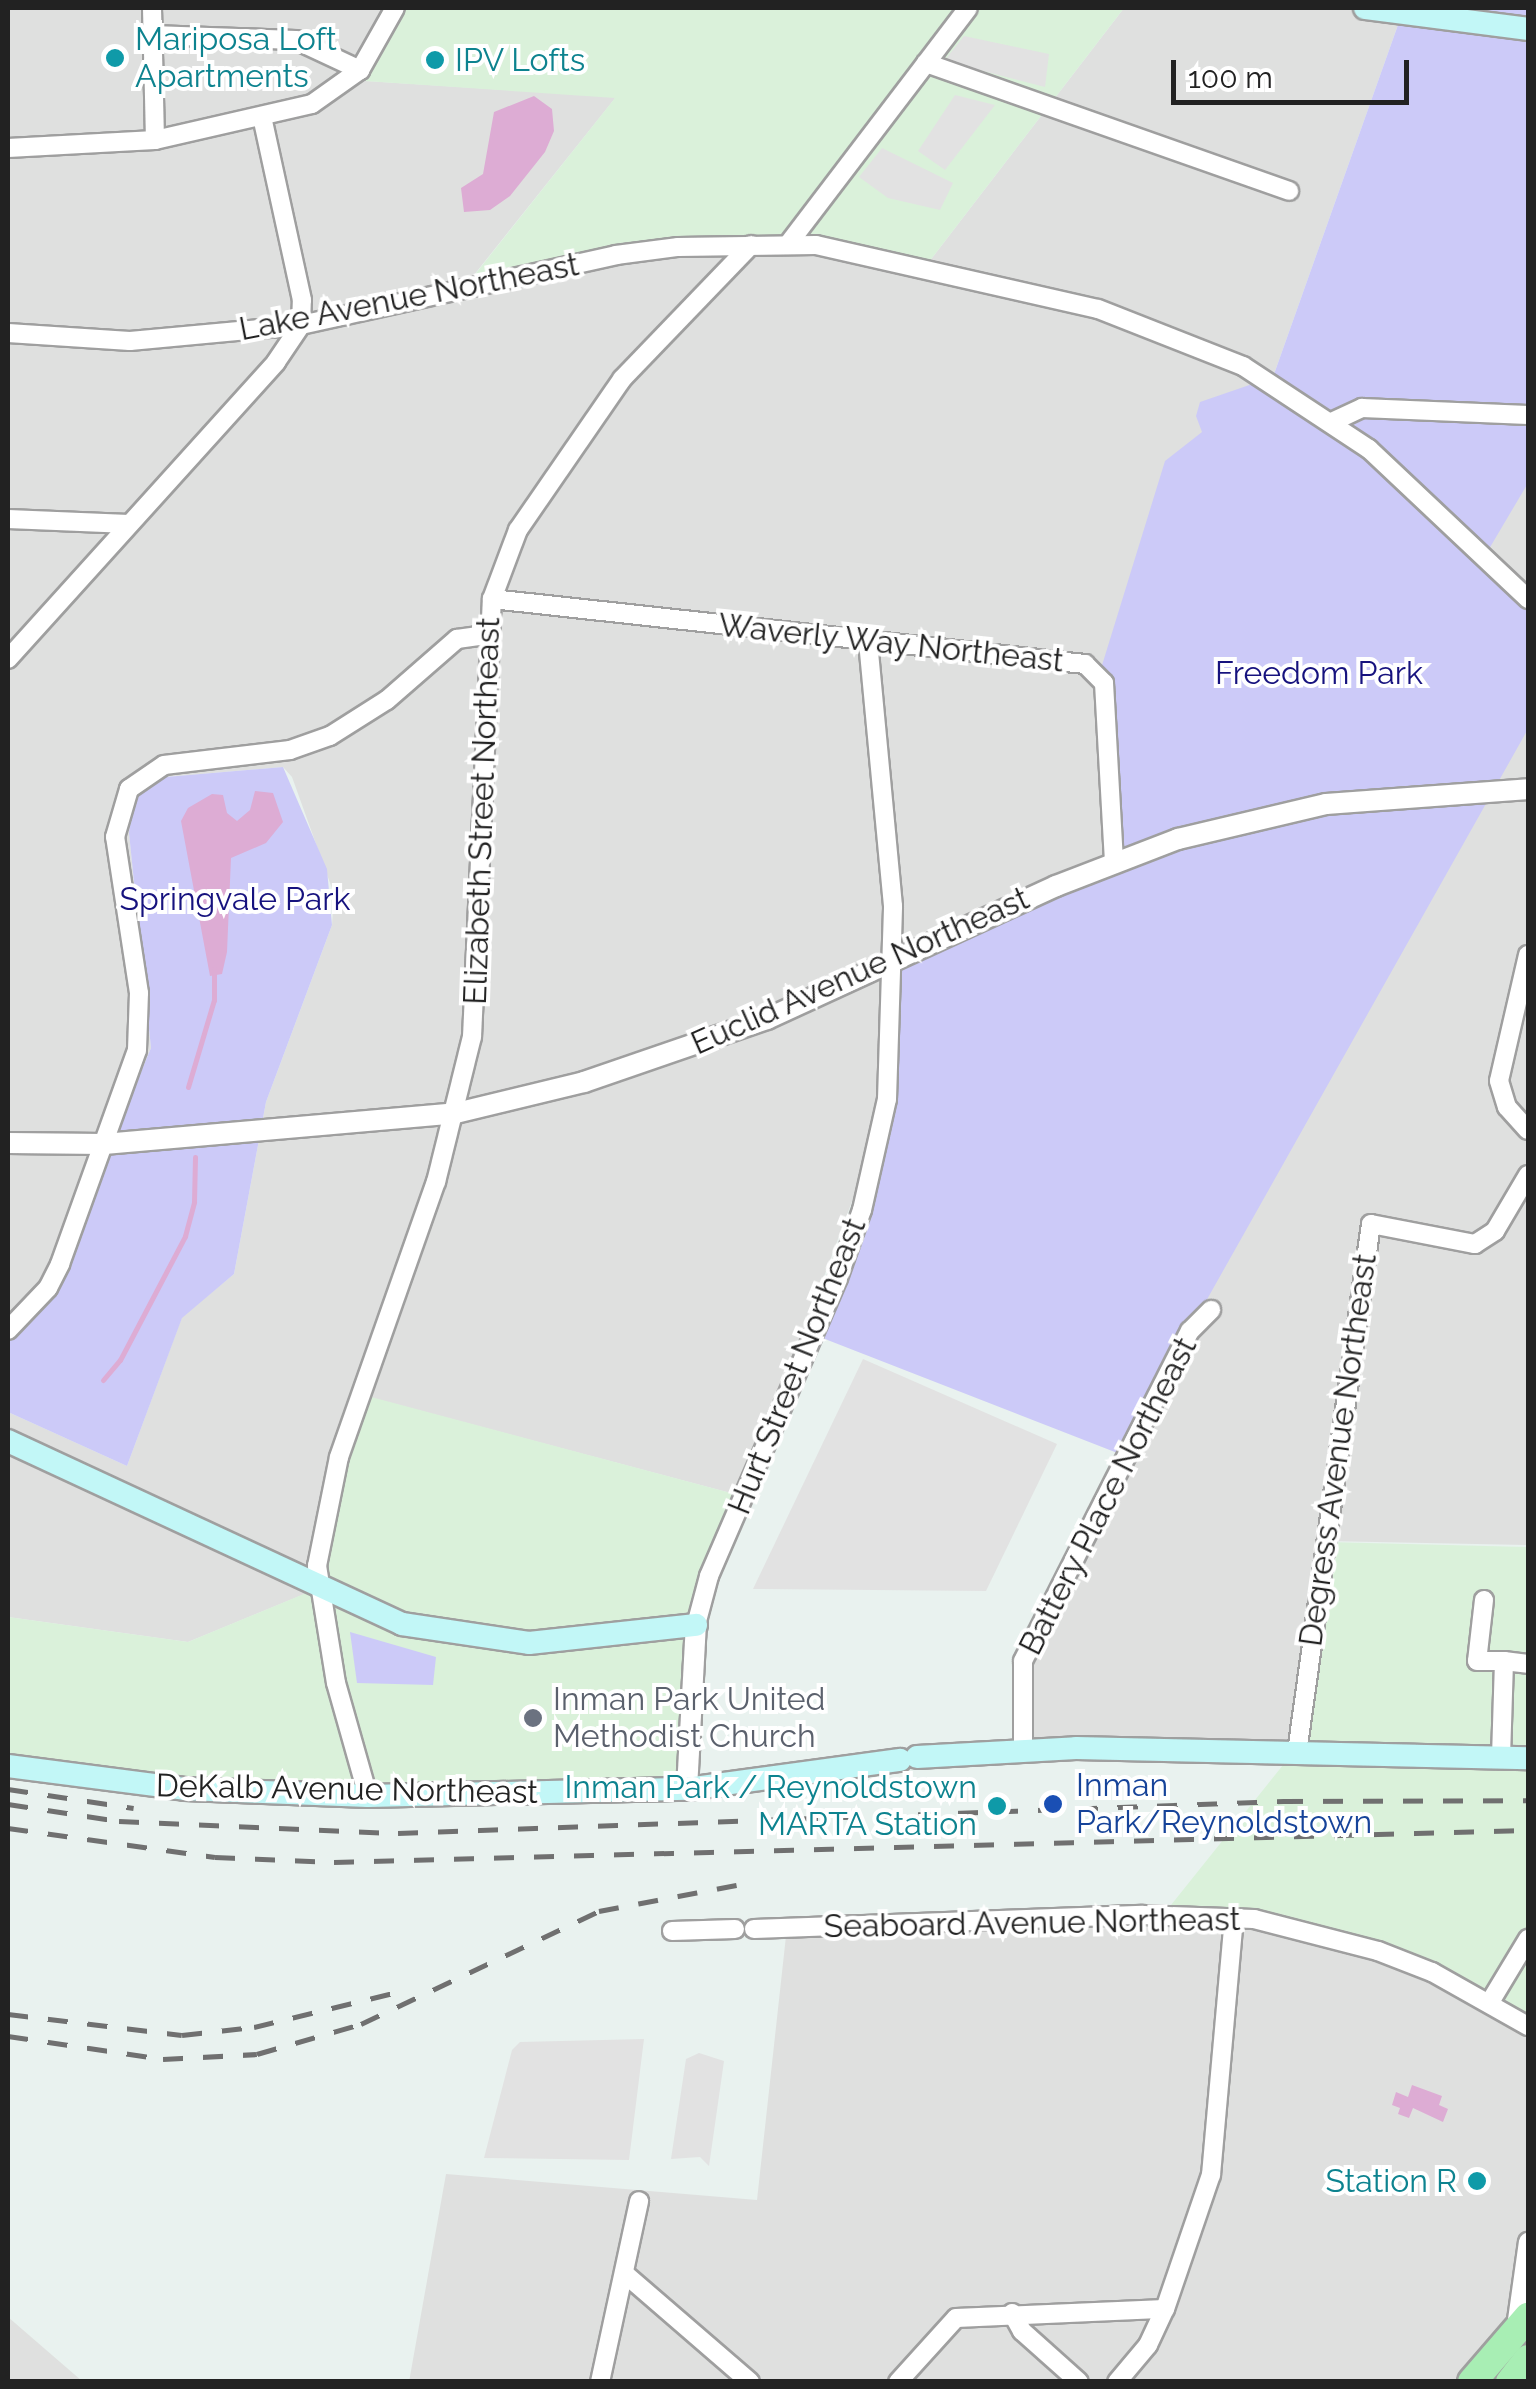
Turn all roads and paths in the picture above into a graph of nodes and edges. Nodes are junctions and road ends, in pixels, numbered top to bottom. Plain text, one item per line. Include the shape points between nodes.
1 (152, 8) edge
2 (395, 8) edge
3 (968, 8) edge
4 (1365, 8) edge
5 (1528, 29) edge
6 (152, 35) junction
7 (926, 63) junction
8 (360, 70) junction
9 (262, 116) junction
10 (155, 140) junction
11 (8, 148) edge
12 (1289, 191) dead end
13 (790, 243) junction
14 (751, 246) junction
15 (301, 325) junction
16 (8, 333) edge
17 (1528, 415) edge
18 (1334, 421) junction
19 (8, 519) edge
20 (128, 524) junction
21 (492, 599) junction
22 (1528, 599) edge
23 (486, 635) junction
24 (868, 640) junction
25 (8, 659) edge
26 (1528, 790) edge
27 (1114, 861) junction
28 (1528, 955) edge
29 (894, 961) junction
30 (456, 1113) junction
31 (1528, 1130) edge
32 (8, 1144) edge
33 (104, 1144) junction
34 (1528, 1174) edge
35 (1211, 1310) dead end
36 (8, 1330) edge
37 (8, 1441) edge
38 (319, 1590) junction
39 (1484, 1600) dead end
40 (696, 1625) junction
41 (1504, 1661) junction
42 (1528, 1664) edge
43 (1023, 1750) junction
44 (1297, 1752) junction
45 (1500, 1757) junction
46 (1528, 1758) edge
47 (8, 1766) edge
48 (687, 1789) junction
49 (368, 1796) junction
50 (1234, 1918) junction
51 (672, 1930) dead end
52 (1528, 1939) edge
53 (1490, 2002) junction
54 (1528, 2026) edge
55 (639, 2202) dead end
56 (1528, 2242) edge
57 (625, 2274) junction
58 (1165, 2309) junction
59 (1012, 2313) junction
60 (1522, 2325) edge
61 (1528, 2359) edge
62 (600, 2382) edge
63 (750, 2382) edge
64 (898, 2382) edge
65 (1079, 2382) edge
66 (1117, 2382) edge
67 (1472, 2382) edge
68 (1510, 2382) edge

1 - 6 street
2 - 8 street
3 - 7 street
4 - 5 main road
6 - 8 street via 296,40
6 - 10 street
7 - 12 street
7 - 13 street
8 - 9 street via 330,96
9 - 10 street
9 - 15 street via 302,300
10 - 11 street
13 - 14 street, Lake Avenue Northeast
13 - 18 street, Lake Avenue Northeast via 942,272 1169,332 1253,371
14 - 15 street, Lake Avenue Northeast via 616,255
14 - 21 street, Elizabeth Street Northeast via 622,379 518,530
15 - 16 street, Lake Avenue Northeast via 130,340
15 - 20 street via 276,362
17 - 18 street via 1362,408
18 - 22 street, Lake Avenue Northeast
19 - 20 street
20 - 25 street
21 - 23 street, Elizabeth Street Northeast
21 - 24 street, Waverly Way Northeast
23 - 30 street, Elizabeth Street Northeast via 480,961
23 - 33 street via 461,637 387,700 330,736 290,750 164,766 129,788 115,837 140,1023 130,1077
24 - 27 street, Waverly Way Northeast via 1097,670 1104,683
24 - 29 street, Hurt Street Northeast
26 - 27 street, Euclid Avenue Northeast via 1326,804
27 - 29 street, Euclid Avenue Northeast
28 - 31 street via 1499,1080 1506,1107
29 - 30 street, Euclid Avenue Northeast via 767,1019 628,1069
29 - 40 street, Hurt Street Northeast via 887,1099 862,1210 709,1576
30 - 33 street, Euclid Avenue Northeast
30 - 38 street, Elizabeth Street Northeast via 340,1457 317,1566
32 - 33 street, Euclid Avenue Northeast
33 - 36 street via 54,1276
34 - 44 street, Degress Avenue Northeast via 1495,1230 1474,1244 1371,1224
35 - 43 street, Battery Place Northeast via 1190,1332 1023,1661
37 - 38 main road
38 - 40 main road via 402,1624 491,1642 567,1642
38 - 49 street, Elizabeth Street Northeast
39 - 41 street via 1477,1660
40 - 48 street, Hurt Street Northeast
41 - 42 street
41 - 45 street
43 - 44 main road, DeKalb Avenue Northeast
43 - 48 main road, DeKalb Avenue Northeast
44 - 45 main road, DeKalb Avenue Northeast
45 - 46 main road, DeKalb Avenue Northeast
47 - 49 main road, DeKalb Avenue Northeast via 185,1789
48 - 49 main road, DeKalb Avenue Northeast
50 - 51 street, Seaboard Avenue Northeast via 1143,1914
50 - 53 street, Seaboard Avenue Northeast via 1378,1951
50 - 58 street via 1211,2175
52 - 53 street
53 - 54 street, Seaboard Avenue Northeast
55 - 57 street
56 - 60 street
57 - 62 street
57 - 63 street
58 - 59 street
58 - 66 street via 1148,2345
59 - 64 street via 956,2318
59 - 65 street via 1022,2332
60 - 67 highway
61 - 68 highway

